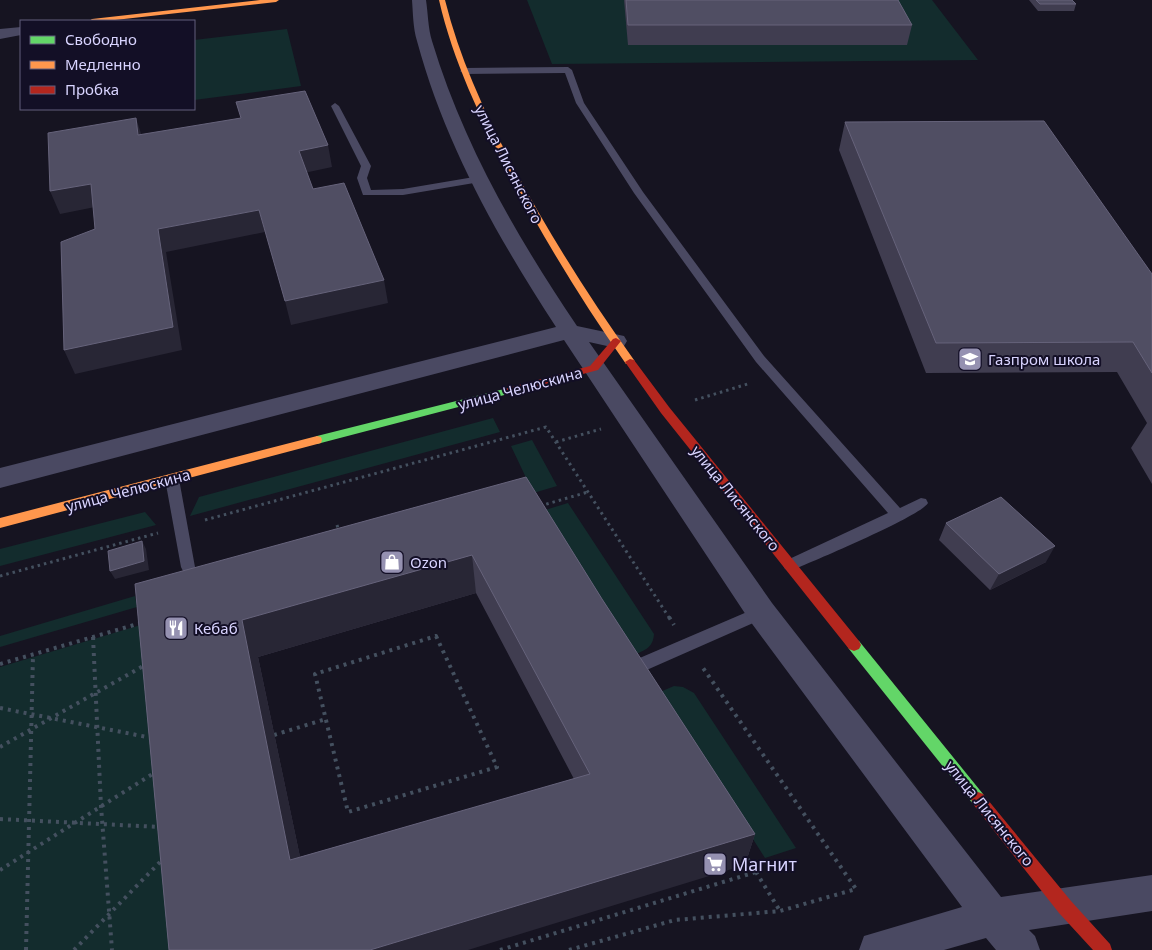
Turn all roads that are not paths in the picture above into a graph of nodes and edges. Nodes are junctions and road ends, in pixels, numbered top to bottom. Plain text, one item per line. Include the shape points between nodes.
1 (276, 0) edge
2 (419, 0) edge
3 (442, 0) edge
4 (101, 20) edge
5 (20, 31) edge
6 (0, 34) edge
7 (464, 71) junction
8 (335, 106) dead end
9 (480, 179) junction
10 (569, 331) junction
11 (616, 341) junction
12 (594, 368) junction
13 (0, 478) edge
14 (172, 479) junction
15 (922, 503) dead end
16 (899, 516) junction
17 (0, 523) edge
18 (790, 565) junction
19 (188, 567) edge
20 (761, 612) junction
21 (624, 672) edge
22 (1152, 892) edge
23 (1065, 907) junction
24 (993, 917) junction
25 (878, 950) edge
26 (1021, 950) edge
27 (1104, 950) edge

1 - 4 street
2 - 9 street, улица Лисянского via 424,40 455,128
3 - 7 street, улица Лисянского via 451,39
5 - 6 street
7 - 11 street, улица Лисянского via 486,122 529,204 570,274
7 - 16 lane via 568,70 580,103 639,193 760,359
8 - 9 lane via 366,166 362,178 367,193 403,192
9 - 10 street, улица Лисянского via 496,212
10 - 11 street
10 - 12 street, улица Лисянского
10 - 13 street
11 - 12 street, улица Челюскина
11 - 18 street, улица Лисянского via 665,410
12 - 14 street, улица Челюскина
12 - 20 street, улица Лисянского
14 - 17 street, улица Челюскина
14 - 19 lane
15 - 16 lane
16 - 18 lane
18 - 23 street, улица Лисянского
20 - 21 lane
20 - 24 street, улица Лисянского
22 - 23 street
23 - 24 street
23 - 27 street, улица Лисянского
24 - 25 street
24 - 26 street, улица Лисянского

